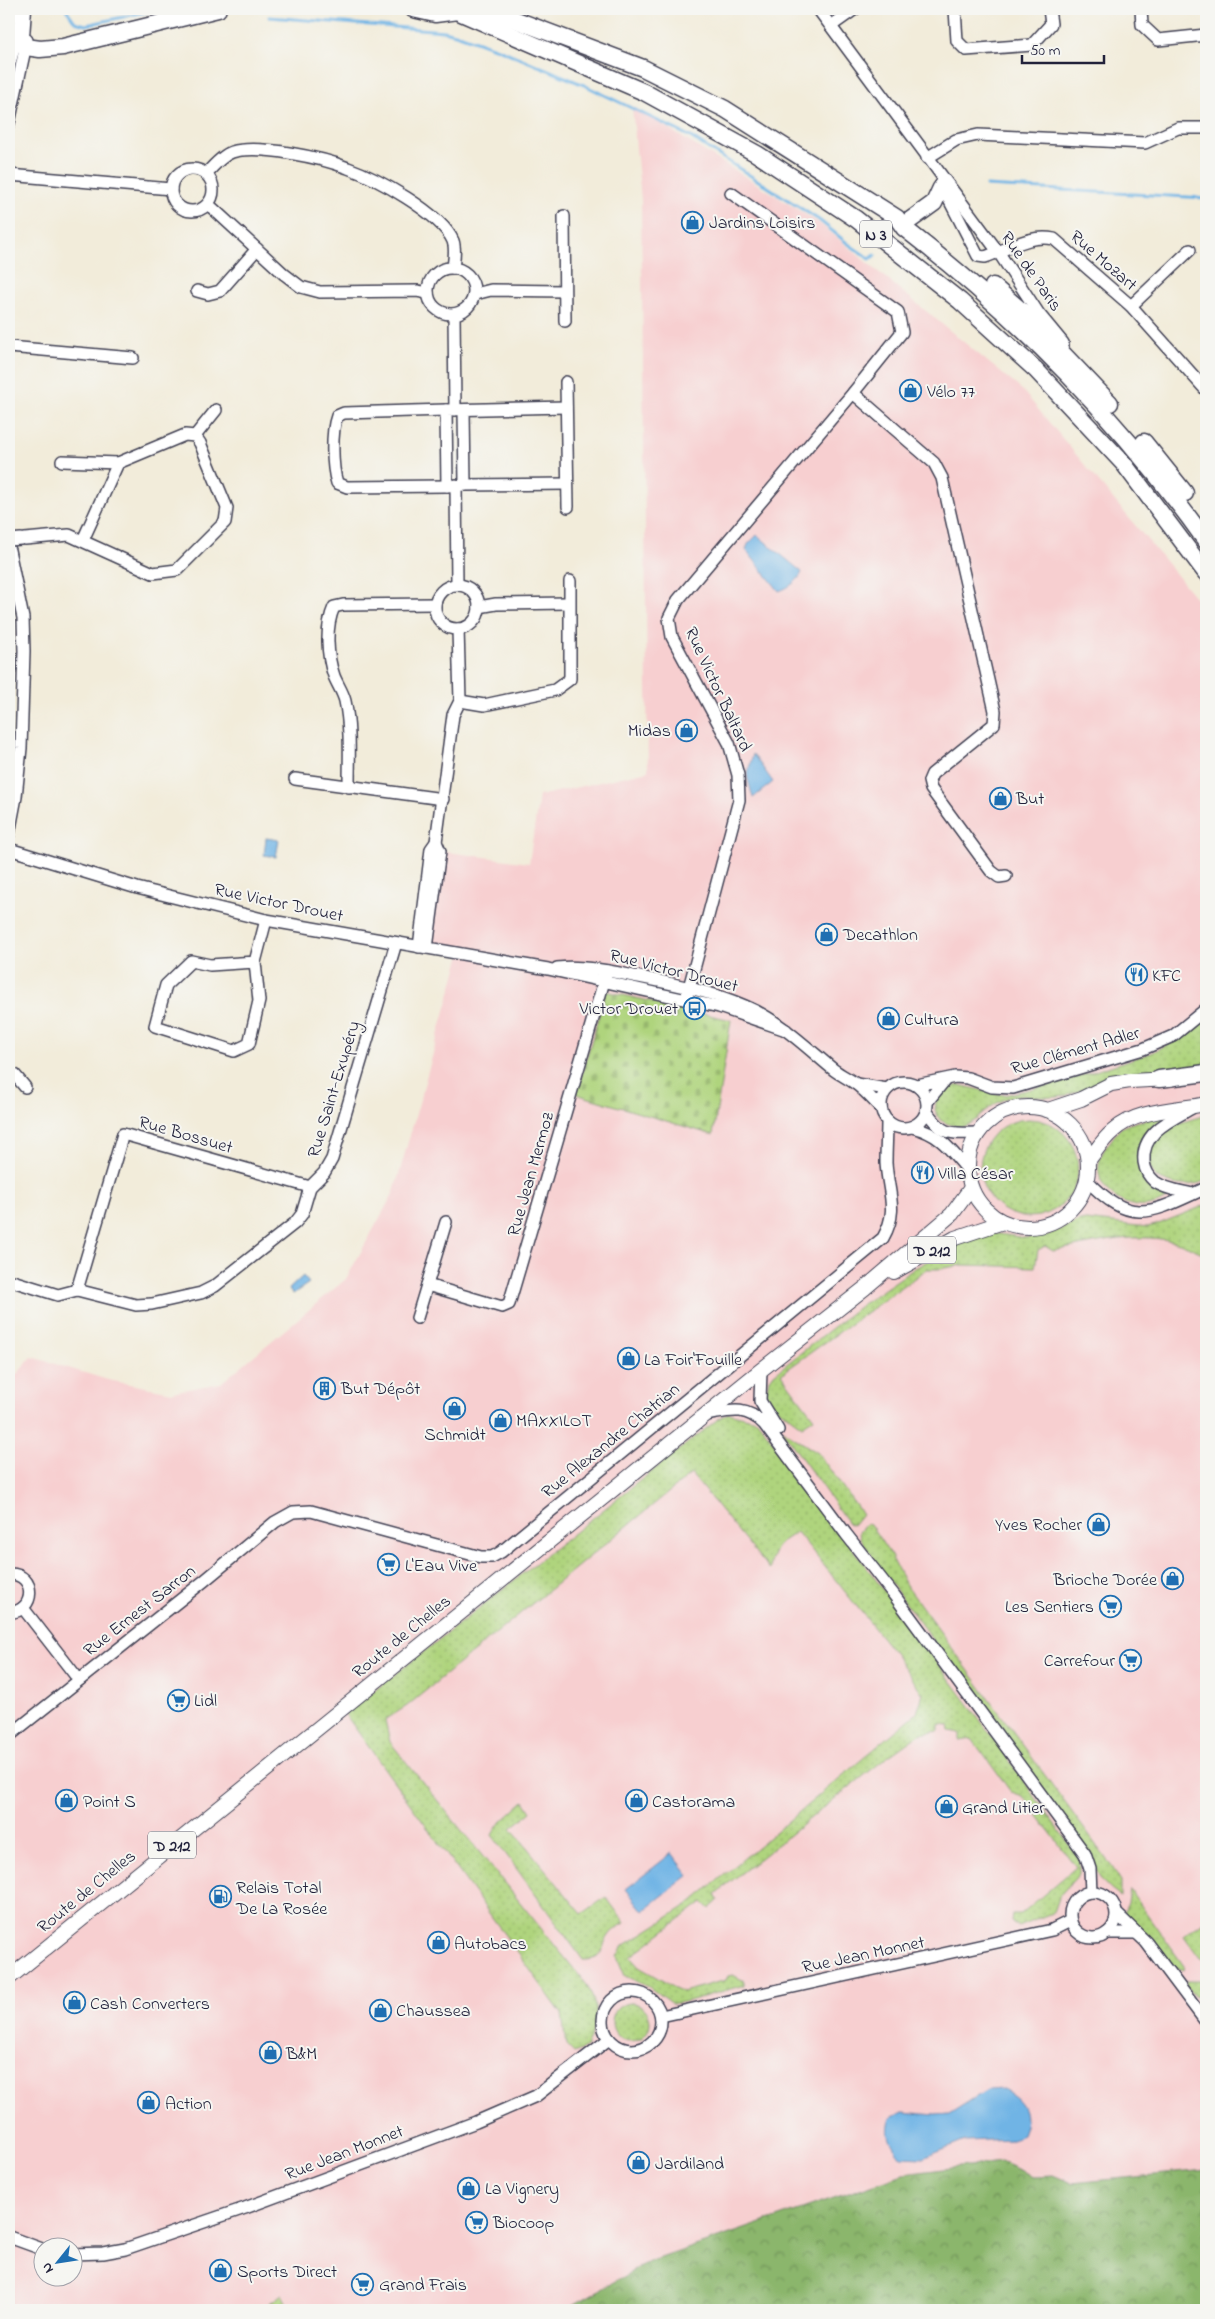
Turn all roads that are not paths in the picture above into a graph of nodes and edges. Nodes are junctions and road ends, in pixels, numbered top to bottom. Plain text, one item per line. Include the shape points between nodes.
1 (17, 9) edge
2 (22, 9) edge
3 (27, 9) edge
4 (218, 9) edge
5 (413, 9) edge
6 (487, 9) edge
7 (818, 9) edge
8 (855, 9) edge
9 (955, 9) edge
10 (1049, 9) edge
11 (1141, 9) edge
12 (455, 10) edge
13 (831, 26) junction
14 (1206, 35) edge
15 (26, 47) junction
16 (9, 66) edge
17 (9, 123) edge
18 (1206, 128) edge
19 (927, 158) junction
20 (206, 174) junction
21 (9, 175) edge
22 (940, 182) junction
23 (171, 189) junction
24 (731, 193) dead end
25 (208, 204) junction
26 (564, 216) dead end
27 (903, 220) junction
28 (257, 249) junction
29 (1190, 250) dead end
30 (998, 252) junction
31 (453, 268) junction
32 (198, 291) dead end
33 (564, 291) junction
34 (428, 293) junction
35 (474, 294) junction
36 (1131, 306) junction
37 (454, 314) junction
38 (566, 321) dead end
39 (9, 347) edge
40 (133, 358) dead end
41 (566, 382) dead end
42 (1096, 386) junction
43 (1206, 390) edge
44 (853, 393) junction
45 (566, 407) junction
46 (216, 410) dead end
47 (455, 410) junction
48 (195, 436) junction
49 (62, 461) dead end
50 (118, 463) junction
51 (567, 484) junction
52 (456, 485) junction
53 (568, 507) dead end
54 (1206, 522) edge
55 (9, 540) edge
56 (83, 540) junction
57 (1206, 541) edge
58 (9, 550) edge
59 (1206, 573) edge
60 (11, 577) edge
61 (570, 581) dead end
62 (457, 584) junction
63 (568, 603) junction
64 (434, 604) junction
65 (479, 607) junction
66 (458, 629) junction
67 (460, 701) junction
68 (9, 744) edge
69 (21, 748) junction
70 (295, 780) dead end
71 (349, 787) junction
72 (443, 799) junction
73 (9, 834) edge
74 (9, 848) edge
75 (1006, 876) dead end
76 (266, 920) junction
77 (396, 943) junction
78 (423, 948) junction
79 (255, 962) junction
80 (548, 969) junction
81 (607, 971) junction
82 (604, 983) junction
83 (687, 994) junction
84 (1206, 1009) edge
85 (9, 1073) edge
86 (1206, 1073) edge
87 (1159, 1079) junction
88 (945, 1080) junction
89 (1206, 1080) edge
90 (856, 1084) junction
91 (916, 1085) junction
92 (25, 1087) dead end
93 (887, 1089) junction
94 (1200, 1106) edge
95 (927, 1107) junction
96 (881, 1108) junction
97 (1048, 1110) junction
98 (887, 1121) junction
99 (907, 1128) junction
100 (978, 1133) junction
101 (887, 1149) junction
102 (1088, 1161) junction
103 (967, 1169) junction
104 (1087, 1180) junction
105 (310, 1187) junction
106 (972, 1188) junction
107 (1206, 1188) edge
108 (1192, 1194) junction
109 (446, 1222) dead end
110 (1003, 1222) junction
111 (9, 1280) edge
112 (427, 1285) junction
113 (865, 1288) junction
114 (77, 1290) junction
115 (417, 1318) dead end
116 (760, 1370) junction
117 (705, 1415) junction
118 (293, 1512) joint
119 (9, 1574) edge
120 (894, 1595) junction
121 (24, 1608) junction
122 (9, 1612) edge
123 (80, 1680) junction
124 (9, 1736) edge
125 (1092, 1892) junction
126 (1116, 1913) junction
127 (1070, 1921) junction
128 (1107, 1933) junction
129 (1136, 1933) junction
130 (9, 1978) edge
131 (661, 2016) junction
132 (1206, 2022) edge
133 (609, 2039) junction
134 (9, 2237) edge
135 (32, 2246) edge
136 (82, 2254) edge

1 - 16 street via 16,42
2 - 15 highway via 21,37
3 - 15 street
4 - 15 highway via 63,47
5 - 12 highway via 436,14
6 - 27 highway, N 3 via 643,68 725,109
7 - 13 street, Rue de Paris
8 - 13 street
9 - 10 street via 957,41 966,50 1032,45 1050,24
11 - 14 street via 1142,25 1158,40
12 - 59 highway, N 3 via 644,92 757,154 856,219 960,301 1036,370 1124,464
13 - 19 street, Rue de Paris
15 - 17 street
18 - 19 street via 1178,128 1145,143 978,134 956,140
19 - 22 street, Rue de Paris
20 - 23 street via 194,168 180,171
20 - 25 street via 211,179 213,192
20 - 31 street via 231,152 246,149 347,167 384,184 444,227 453,242
21 - 23 street
22 - 27 highway via 934,203
22 - 30 street, Rue de Paris
22 - 30 street via 978,256 986,257
23 - 25 street via 180,208 195,211
24 - 44 street, Rue Victor Baltard via 898,312 902,332
25 - 28 street
26 - 33 street
27 - 42 highway via 936,240 1024,313
27 - 57 highway, N 3 via 904,228 1011,317 1095,401
28 - 32 street via 220,291 208,294
28 - 34 street via 301,287 320,292
29 - 36 street, Rue Mozart
30 - 36 street, Rue Mozart via 1032,238 1054,239
30 - 42 street, Rue de Paris via 1039,314 1088,370
31 - 34 street via 438,272 429,285
31 - 35 street via 472,279
33 - 35 street via 491,290
33 - 38 street
34 - 37 street via 440,311
35 - 37 street via 468,308
36 - 43 street, Rue Mozart
37 - 47 street
39 - 40 street
41 - 45 street
42 - 54 highway via 1165,466
44 - 75 street via 934,463 942,478 995,711 994,724 932,774 929,781 931,789 991,871 999,877
44 - 83 street, Rue Victor Baltard via 678,600 669,618 672,637 729,743 738,775 739,800
45 - 47 street
45 - 51 street
46 - 48 street
47 - 52 street
47 - 52 street
47 - 52 street via 344,413 337,416 334,424 334,474 337,483 347,487
48 - 50 street via 185,435
48 - 56 street via 227,508 225,522 176,570 153,573
49 - 50 street
50 - 56 street
51 - 52 street
51 - 53 street
52 - 62 street
55 - 56 street via 69,535
58 - 60 street
60 - 69 street via 23,618
61 - 63 street
62 - 64 street via 444,588
62 - 65 street via 475,594
63 - 65 street
63 - 67 street via 570,679 555,690 484,705
64 - 66 street via 440,622
64 - 71 street via 343,605 334,608 329,617 329,658 345,699 348,721
65 - 66 street via 475,620
66 - 67 street
67 - 72 street via 453,715
68 - 69 street
69 - 73 street
70 - 71 street
71 - 72 street
72 - 78 street via 436,842 440,851
74 - 76 street, Rue Victor Drouet via 137,888
76 - 77 street, Rue Victor Drouet
76 - 79 street
77 - 78 street, Rue Victor Drouet
77 - 105 street, Rue Saint-Exupéry via 332,1159
78 - 80 street, Rue Victor Drouet
79 - 79 street via 259,1001 249,1044 234,1051 156,1026 166,985 191,961 210,965
80 - 81 street, Rue Victor Drouet via 569,967
80 - 82 street, Rue Victor Drouet
81 - 82 street, Rue Jean Mermoz
81 - 83 street, Rue Victor Drouet
82 - 83 street, Rue Victor Drouet
82 - 112 street, Rue Jean Mermoz via 509,1304 502,1307
83 - 90 street, Rue Victor Drouet via 786,1030
84 - 88 street, Rue Clément Adler via 1173,1036 1144,1050 1013,1088 992,1087 968,1078
85 - 92 street
86 - 87 highway
87 - 89 main road
87 - 97 main road via 1111,1084
88 - 91 street, Rue Clément Adler
88 - 95 street
90 - 93 street, Rue Victor Drouet
90 - 96 street, Rue Victor Drouet
91 - 93 street, Rue Victor Drouet via 901,1082
91 - 95 street via 924,1092
93 - 96 street
94 - 102 main road via 1151,1114 1121,1124
94 - 108 street via 1156,1130 1150,1137 1144,1158 1145,1167 1154,1181
95 - 99 street via 923,1118
95 - 100 street via 936,1126 947,1134
96 - 98 street, Rue Victor Drouet
97 - 100 main road via 1033,1107 1009,1109 995,1116
97 - 102 main road via 1072,1126 1083,1142
98 - 99 street
98 - 101 street, Rue Alexandre Chatrian
99 - 101 street
99 - 103 street via 929,1131 943,1141
100 - 103 main road via 972,1144
101 - 118 street, Rue Alexandre Chatrian via 893,1208 890,1226 883,1238 501,1552 492,1557 481,1557 312,1511
102 - 104 main road
103 - 106 main road
104 - 108 street via 1104,1198 1136,1212
104 - 110 main road via 1073,1207 1056,1220 1036,1227
105 - 114 street, Rue Saint-Exupéry via 302,1214 295,1222 215,1286 201,1293 136,1306
105 - 114 street, Rue Bossuet via 123,1134
106 - 110 main road via 984,1208
106 - 113 main road, Route de Chelles / D 212 via 952,1214
107 - 108 street
109 - 112 street
110 - 113 main road, Route de Chelles / D 212 via 955,1238
111 - 114 street, Rue Saint-Exupéry via 58,1295
112 - 115 street
113 - 116 main road, Route de Chelles / D 212
116 - 117 main road, Route de Chelles / D 212
116 - 120 street via 760,1401 770,1418
117 - 120 street via 736,1410 760,1419
117 - 130 main road, Route de Chelles / D 212
118 - 123 street, Rue Ernest Sarron via 275,1522
119 - 121 street via 20,1575 29,1584 30,1597
120 - 125 street via 1084,1854 1090,1869
121 - 122 street
121 - 123 street
123 - 124 street, Rue Ernest Sarron
125 - 126 street via 1099,1892 1110,1900
125 - 127 street via 1074,1901
126 - 128 street
126 - 129 street
127 - 128 street via 1086,1936 1093,1938
127 - 131 street, Rue Jean Monnet via 1052,1930
128 - 129 street
129 - 132 street
131 - 133 street via 659,2033 647,2046 623,2049
131 - 133 street via 652,1999 644,1994 619,1995 608,2004 603,2017
133 - 136 street, Rue Jean Monnet via 536,2096 476,2122 125,2249
134 - 135 street

